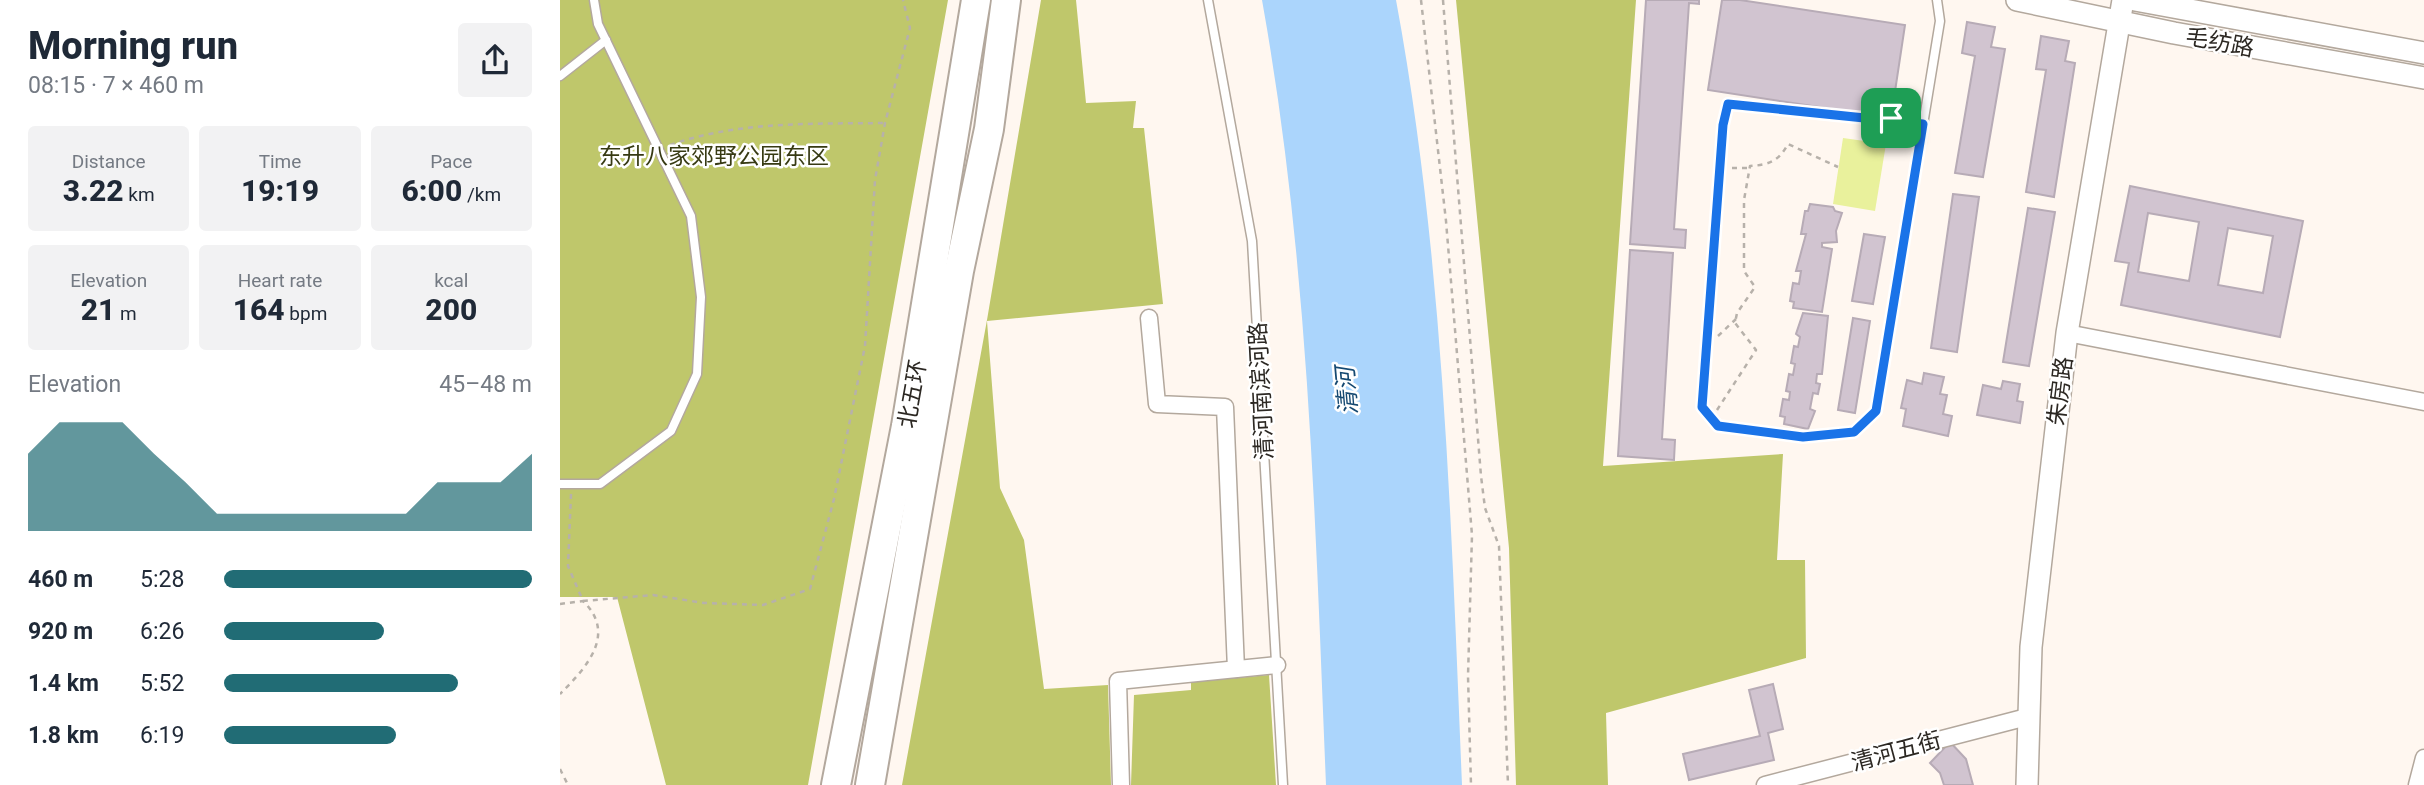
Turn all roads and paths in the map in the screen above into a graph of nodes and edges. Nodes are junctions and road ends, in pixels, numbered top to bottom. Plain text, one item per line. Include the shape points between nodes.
1 (594, 0) edge
2 (903, 0) edge
3 (976, 0) edge
4 (1006, 0) edge
5 (1208, 0) edge
6 (1421, 0) edge
7 (1443, 0) edge
8 (1937, 0) edge
9 (2017, 0) edge
10 (2123, 0) edge
11 (2135, 0) edge
12 (2120, 22) junction
13 (606, 40) junction
14 (2424, 53) edge
15 (560, 76) edge
16 (2424, 78) edge
17 (885, 123) junction
18 (1923, 124) junction
19 (659, 149) junction
20 (1839, 167) dead end
21 (1720, 168) junction
22 (1749, 169) junction
23 (1149, 318) dead end
24 (1736, 319) junction
25 (2067, 333) junction
26 (1706, 346) junction
27 (2424, 402) edge
28 (1712, 419) junction
29 (560, 484) edge
30 (572, 484) junction
31 (583, 601) junction
32 (560, 604) edge
33 (1276, 665) junction
34 (1236, 669) junction
35 (560, 694) edge
36 (2027, 717) junction
37 (2424, 758) edge
38 (560, 769) edge
39 (568, 785) edge
40 (836, 785) edge
41 (870, 785) edge
42 (1121, 785) edge
43 (1283, 785) edge
44 (1471, 785) edge
45 (1508, 785) edge
46 (1765, 785) edge
47 (2027, 785) edge
48 (2417, 785) edge

1 - 13 lane
2 - 17 path via 910,28
3 - 40 highway, 北五环 via 906,426
4 - 41 highway, 北五环 via 989,129 959,271
5 - 33 lane, 清河南滨河路 via 1252,241
6 - 44 path via 1446,221 1472,535
7 - 45 path via 1481,476 1485,508 1499,546
8 - 18 lane via 1940,21
9 - 12 street, 毛纺路
10 - 12 street, 朱房路
11 - 14 street
12 - 16 street, 毛纺路
12 - 25 street, 朱房路
13 - 15 lane
13 - 19 lane
17 - 19 path via 808,124 700,134
17 - 31 path via 875,180 864,346 834,499 810,589 763,605 653,596
18 - 21 lane via 1728,104
18 - 28 lane via 1876,411 1854,432 1803,437 1718,426
19 - 30 lane via 691,216 701,298 697,374 671,431 600,484
20 - 22 path via 1788,144 1781,157
21 - 22 path
21 - 26 lane
22 - 24 path via 1744,271 1755,287
23 - 34 street via 1157,404 1225,407
24 - 26 path
24 - 28 path via 1756,350
25 - 27 street
25 - 36 street, 朱房路 via 2032,634
26 - 28 lane via 1702,407
29 - 30 lane
30 - 31 path via 568,566
31 - 32 path
31 - 35 path via 600,624 599,639
33 - 34 street
33 - 43 lane, 清河南滨河路
34 - 42 street via 1118,681
36 - 46 street, 清河五街
36 - 47 street, 朱房路
37 - 48 street
38 - 39 path

